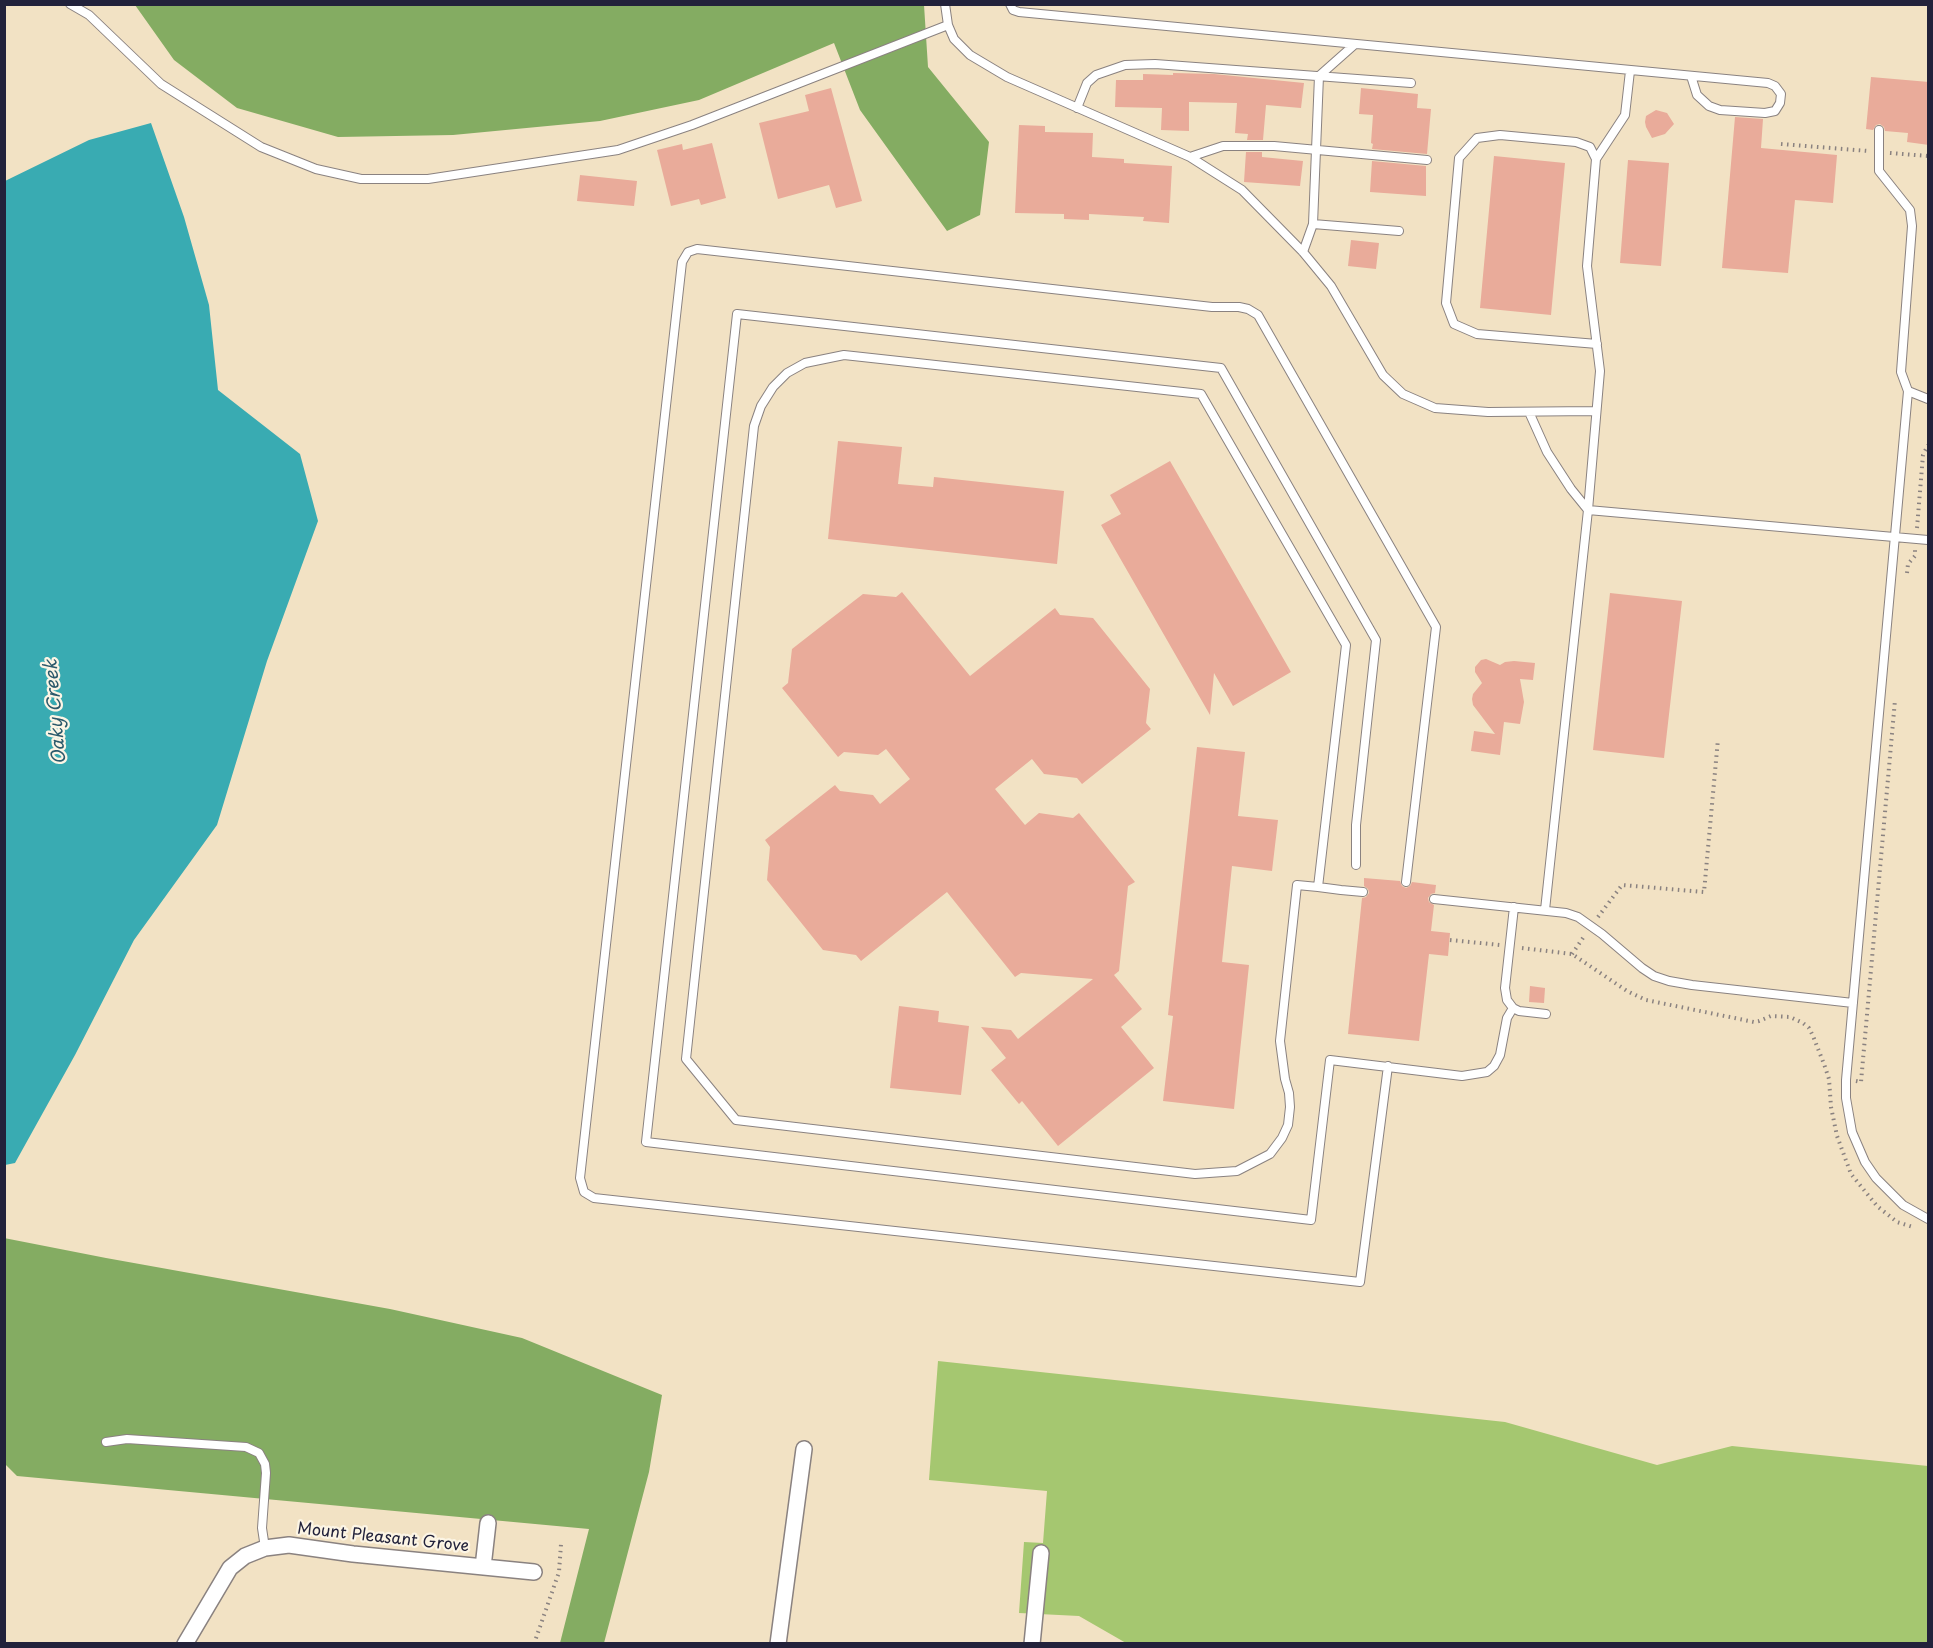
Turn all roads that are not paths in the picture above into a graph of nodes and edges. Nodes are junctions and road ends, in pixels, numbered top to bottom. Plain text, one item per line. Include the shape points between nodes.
1 (70, 4) edge
2 (945, 4) edge
3 (1010, 4) edge
4 (948, 25) junction
5 (1354, 45) junction
6 (1630, 71) junction
7 (1319, 76) junction
8 (1691, 76) junction
9 (1411, 83) dead end
10 (1077, 108) junction
11 (1879, 130) dead end
12 (1315, 150) junction
13 (1190, 157) junction
14 (1596, 159) junction
15 (1427, 160) dead end
16 (1313, 224) junction
17 (1399, 231) dead end
18 (1303, 252) junction
19 (1596, 344) junction
20 (1908, 391) junction
21 (1929, 399) edge
22 (1596, 411) junction
23 (1529, 412) junction
24 (1587, 510) junction
25 (1895, 537) junction
26 (1929, 540) edge
27 (1356, 865) dead end
28 (1406, 882) dead end
29 (1318, 887) junction
30 (1363, 892) dead end
31 (1434, 899) dead end
32 (1514, 907) junction
33 (1545, 910) junction
34 (1853, 1003) junction
35 (1513, 1008) junction
36 (1546, 1014) dead end
37 (1388, 1066) junction
38 (1929, 1219) edge
39 (106, 1442) dead end
40 (804, 1449) dead end
41 (488, 1522) dead end
42 (266, 1548) junction
43 (1041, 1553) dead end
44 (483, 1567) junction
45 (534, 1572) dead end
46 (185, 1644) edge
47 (778, 1644) edge
48 (1032, 1644) edge

1 - 4 lane via 88,15 161,84 261,147 316,169 361,179 428,178 618,150
2 - 4 lane
3 - 5 lane via 1018,12
4 - 10 lane via 954,39 970,55 1007,77
5 - 6 lane
5 - 7 lane
6 - 8 lane
6 - 14 lane via 1625,116
7 - 9 lane
7 - 10 lane via 1155,63 1125,65 1087,82
7 - 12 lane
8 - 8 lane via 1768,83 1780,94 1780,103 1775,111 1765,113 1720,110 1697,95
10 - 13 lane
11 - 20 lane via 1879,171 1910,210 1912,226 1900,372
12 - 13 lane via 1223,146
12 - 15 lane
12 - 16 lane
13 - 18 lane via 1242,190
14 - 19 lane via 1587,266
14 - 19 lane via 1590,147 1576,142 1500,135 1477,138 1459,158 1446,303 1454,324 1477,334
16 - 17 lane
16 - 18 lane
18 - 23 lane via 1331,286 1383,375 1403,394 1435,408
19 - 22 lane via 1600,371
20 - 21 lane
20 - 25 lane
22 - 23 lane
22 - 24 lane
23 - 24 lane via 1547,452
24 - 25 lane
24 - 33 lane
25 - 26 lane
25 - 34 lane
27 - 37 lane via 1356,825 1376,640 1221,368 737,314 646,1142 1311,1220 1329,1060
28 - 37 lane via 1436,627 1257,315 1239,307 697,249 688,252 682,261 580,1178 584,1192 594,1198 1360,1282
29 - 29 lane via 1297,885 1280,1041 1289,1093 1288,1125 1270,1154 1238,1172 1195,1174 736,1120 686,1059 754,426 773,387 805,363 844,355 1201,394 1346,645
29 - 30 lane
31 - 32 lane
32 - 33 lane
32 - 35 lane via 1505,994
33 - 34 lane via 1578,917 1642,968 1669,981
34 - 38 lane via 1846,1098 1858,1148 1889,1192
35 - 36 lane
35 - 37 lane via 1507,1018 1500,1055 1487,1072 1461,1076
39 - 42 lane via 127,1439 246,1447 259,1453 266,1473 262,1528
40 - 47 street
41 - 44 street, Mount Pleasant Grove
42 - 44 street, Mount Pleasant Grove via 289,1545
42 - 46 street, Mount Pleasant Grove via 245,1556 230,1569
43 - 48 street
44 - 45 street, Mount Pleasant Grove

